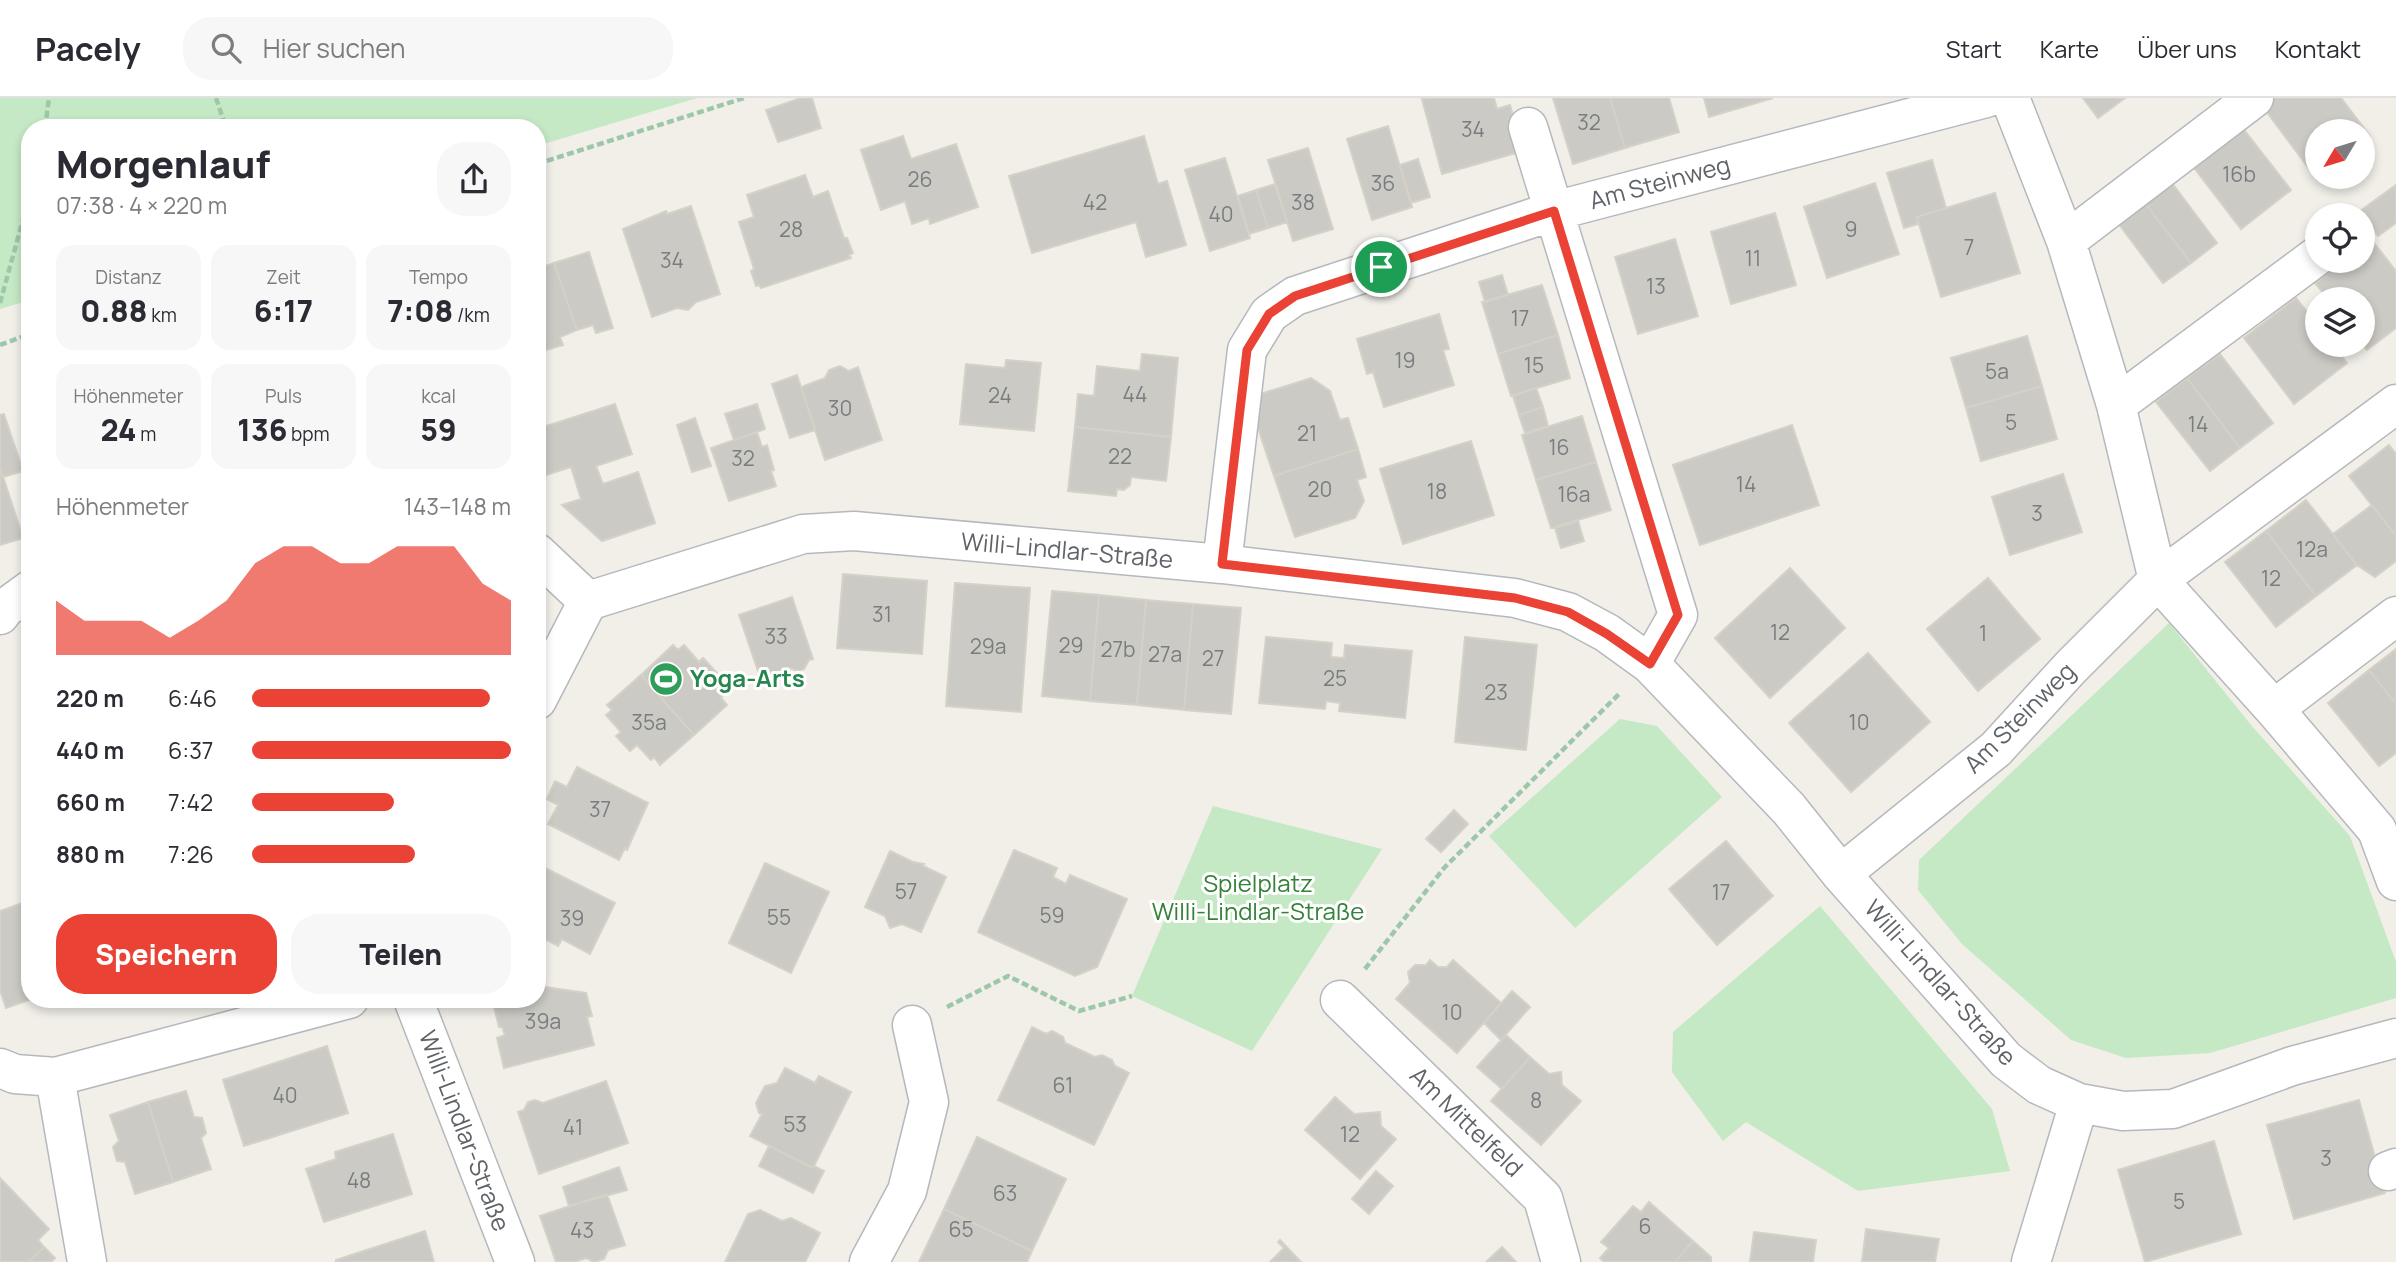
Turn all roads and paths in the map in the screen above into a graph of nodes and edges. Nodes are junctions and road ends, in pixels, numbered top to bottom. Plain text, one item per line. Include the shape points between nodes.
1 (49, 98) edge
2 (216, 98) edge
3 (744, 98) edge
4 (1986, 98) edge
5 (2010, 98) edge
6 (2254, 98) edge
7 (46, 119) edge
8 (223, 119) edge
9 (1528, 127) dead end
10 (546, 161) edge
11 (1554, 211) junction
12 (21, 227) edge
13 (2066, 242) junction
14 (2305, 265) edge
15 (0, 303) edge
16 (21, 337) edge
17 (0, 345) edge
18 (2396, 404) edge
19 (2116, 405) junction
20 (546, 561) edge
21 (1222, 564) junction
22 (2158, 580) junction
23 (21, 597) edge
24 (588, 601) junction
25 (0, 615) edge
26 (2396, 616) edge
27 (1650, 664) junction
28 (546, 683) edge
29 (2274, 709) junction
30 (1841, 874) junction
31 (2396, 881) edge
32 (1132, 996) dead end
33 (1340, 1000) joint
34 (315, 1008) edge
35 (416, 1008) edge
36 (912, 1025) joint
37 (2396, 1038) edge
38 (0, 1068) edge
39 (55, 1077) junction
40 (2079, 1103) junction
41 (88, 1262) edge
42 (515, 1262) edge
43 (869, 1262) edge
44 (1561, 1262) edge
45 (2031, 1262) edge

1 - 7 path
2 - 8 path
3 - 10 path
4 - 11 street, Am Steinweg
5 - 13 street
6 - 13 street
9 - 11 street
11 - 21 street, Am Steinweg via 1295,296 1269,314 1247,350
11 - 27 street via 1678,615
12 - 15 path
13 - 19 street
14 - 19 street
16 - 17 path
18 - 22 street, Am Steinweg
19 - 22 street
20 - 24 street
21 - 24 street, Willi-Lindlar-Straße via 854,531 803,534
21 - 27 street, Willi-Lindlar-Straße via 1515,598 1568,612
22 - 29 street
22 - 30 street, Am Steinweg via 1996,749
23 - 25 street
24 - 28 street
26 - 29 street
27 - 30 street, Willi-Lindlar-Straße via 1789,809
27 - 33 path via 1444,868
29 - 31 street via 2377,830
30 - 40 street, Willi-Lindlar-Straße via 2006,1060 2039,1085
32 - 36 path via 1079,1011 1008,976
33 - 44 street, Am Mittelfeld via 1543,1198
34 - 39 street
35 - 42 street, Willi-Lindlar-Straße
36 - 43 street via 929,1102 907,1191
37 - 40 street, Willi-Lindlar-Straße via 2292,1066 2173,1109 2123,1111
38 - 39 street
39 - 41 street
40 - 45 street

